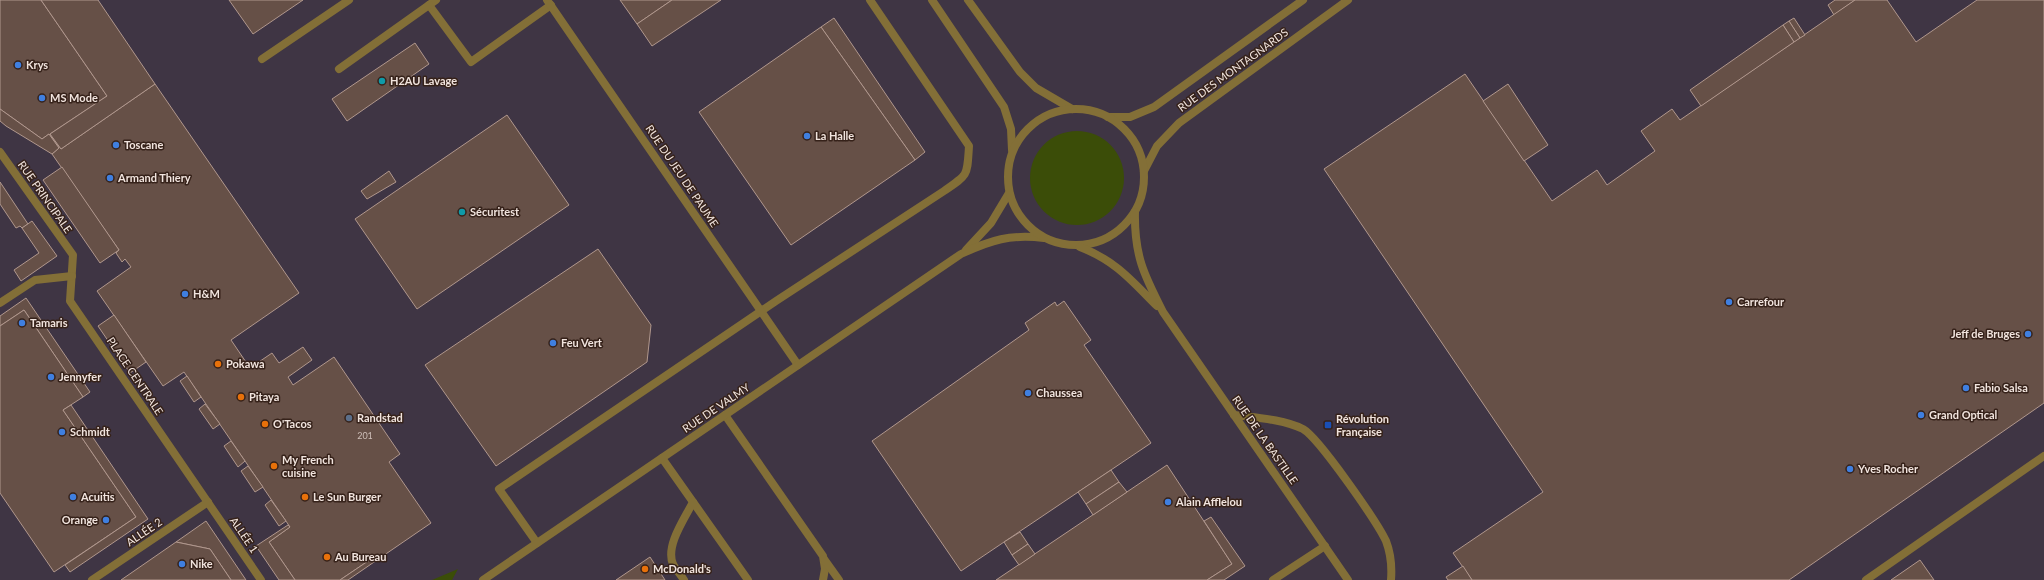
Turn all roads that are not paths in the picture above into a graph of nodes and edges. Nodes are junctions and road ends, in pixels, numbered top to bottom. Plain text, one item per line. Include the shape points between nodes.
1 (349, 0) edge
2 (870, 0) edge
3 (932, 0) edge
4 (968, 0) edge
5 (1303, 0) edge
6 (1348, 0) edge
7 (433, 2) edge
8 (549, 3) edge
9 (262, 59) dead end
10 (338, 69) dead end
11 (1073, 109) junction
12 (1108, 117) junction
13 (0, 152) edge
14 (1012, 152) junction
15 (1144, 171) junction
16 (1010, 193) junction
17 (1135, 212) junction
18 (1044, 238) junction
19 (1078, 246) junction
20 (961, 254) junction
21 (73, 255) joint
22 (72, 276) junction
23 (0, 303) edge
24 (761, 311) junction
25 (1163, 312) junction
26 (798, 365) junction
27 (725, 415) junction
28 (1234, 415) junction
29 (2044, 456) edge
30 (662, 458) junction
31 (208, 502) junction
32 (693, 502) junction
33 (537, 544) junction
34 (1325, 546) junction
35 (823, 556) junction
36 (92, 580) edge
37 (261, 580) edge
38 (483, 580) edge
39 (684, 580) edge
40 (748, 580) edge
41 (823, 580) edge
42 (839, 580) edge
43 (1273, 580) edge
44 (1348, 580) edge
45 (1391, 580) edge
46 (1866, 580) edge

1 - 9 street
2 - 24 street via 969,146 967,172 944,191
3 - 14 street via 1004,107 1012,129
4 - 11 street via 1020,72 1036,88
5 - 12 street, RUE DES MONTAGNARDS via 1154,107 1130,117
6 - 15 street, RUE DES MONTAGNARDS via 1179,123 1157,146
7 - 8 street via 471,62
7 - 10 street
8 - 24 street, RUE DU JEU DE PAUME
11 - 12 street via 1091,110
11 - 14 street via 1048,115 1037,122 1021,137
12 - 15 street via 1122,126 1133,139 1141,155
13 - 21 street, RUE PRINCIPALE
14 - 16 street via 1008,168
15 - 17 street via 1144,188
16 - 18 street via 1022,219
16 - 20 street, RUE DE VALMY via 991,223
17 - 19 street via 1111,237
17 - 25 street, RUE DE LA BASTILLE via 1139,259
18 - 19 street via 1060,244
18 - 20 street, RUE DE VALMY via 1002,238
19 - 25 street, RUE DE LA BASTILLE via 1109,260
20 - 26 street, RUE DE VALMY
21 - 22 street, PLACE CENTRALE
22 - 23 street via 35,280
22 - 31 street, PLACE CENTRALE via 70,301
24 - 26 street, RUE DU JEU DE PAUME
24 - 33 street via 499,489
25 - 28 street, RUE DE LA BASTILLE
26 - 27 street, RUE DE VALMY
27 - 30 street, RUE DE VALMY
27 - 35 street
28 - 34 street, RUE DE LA BASTILLE
28 - 45 street via 1282,422 1313,436 1386,542 1392,565
29 - 46 street
30 - 32 street
30 - 33 street, RUE DE VALMY
31 - 36 street, ALLÉE 2
31 - 37 street, ALLÉE 1
32 - 39 street via 680,526 673,547 673,564
32 - 40 street
33 - 38 street, RUE DE VALMY
34 - 43 street
34 - 44 street, RUE DE LA BASTILLE
35 - 41 street
35 - 42 street

